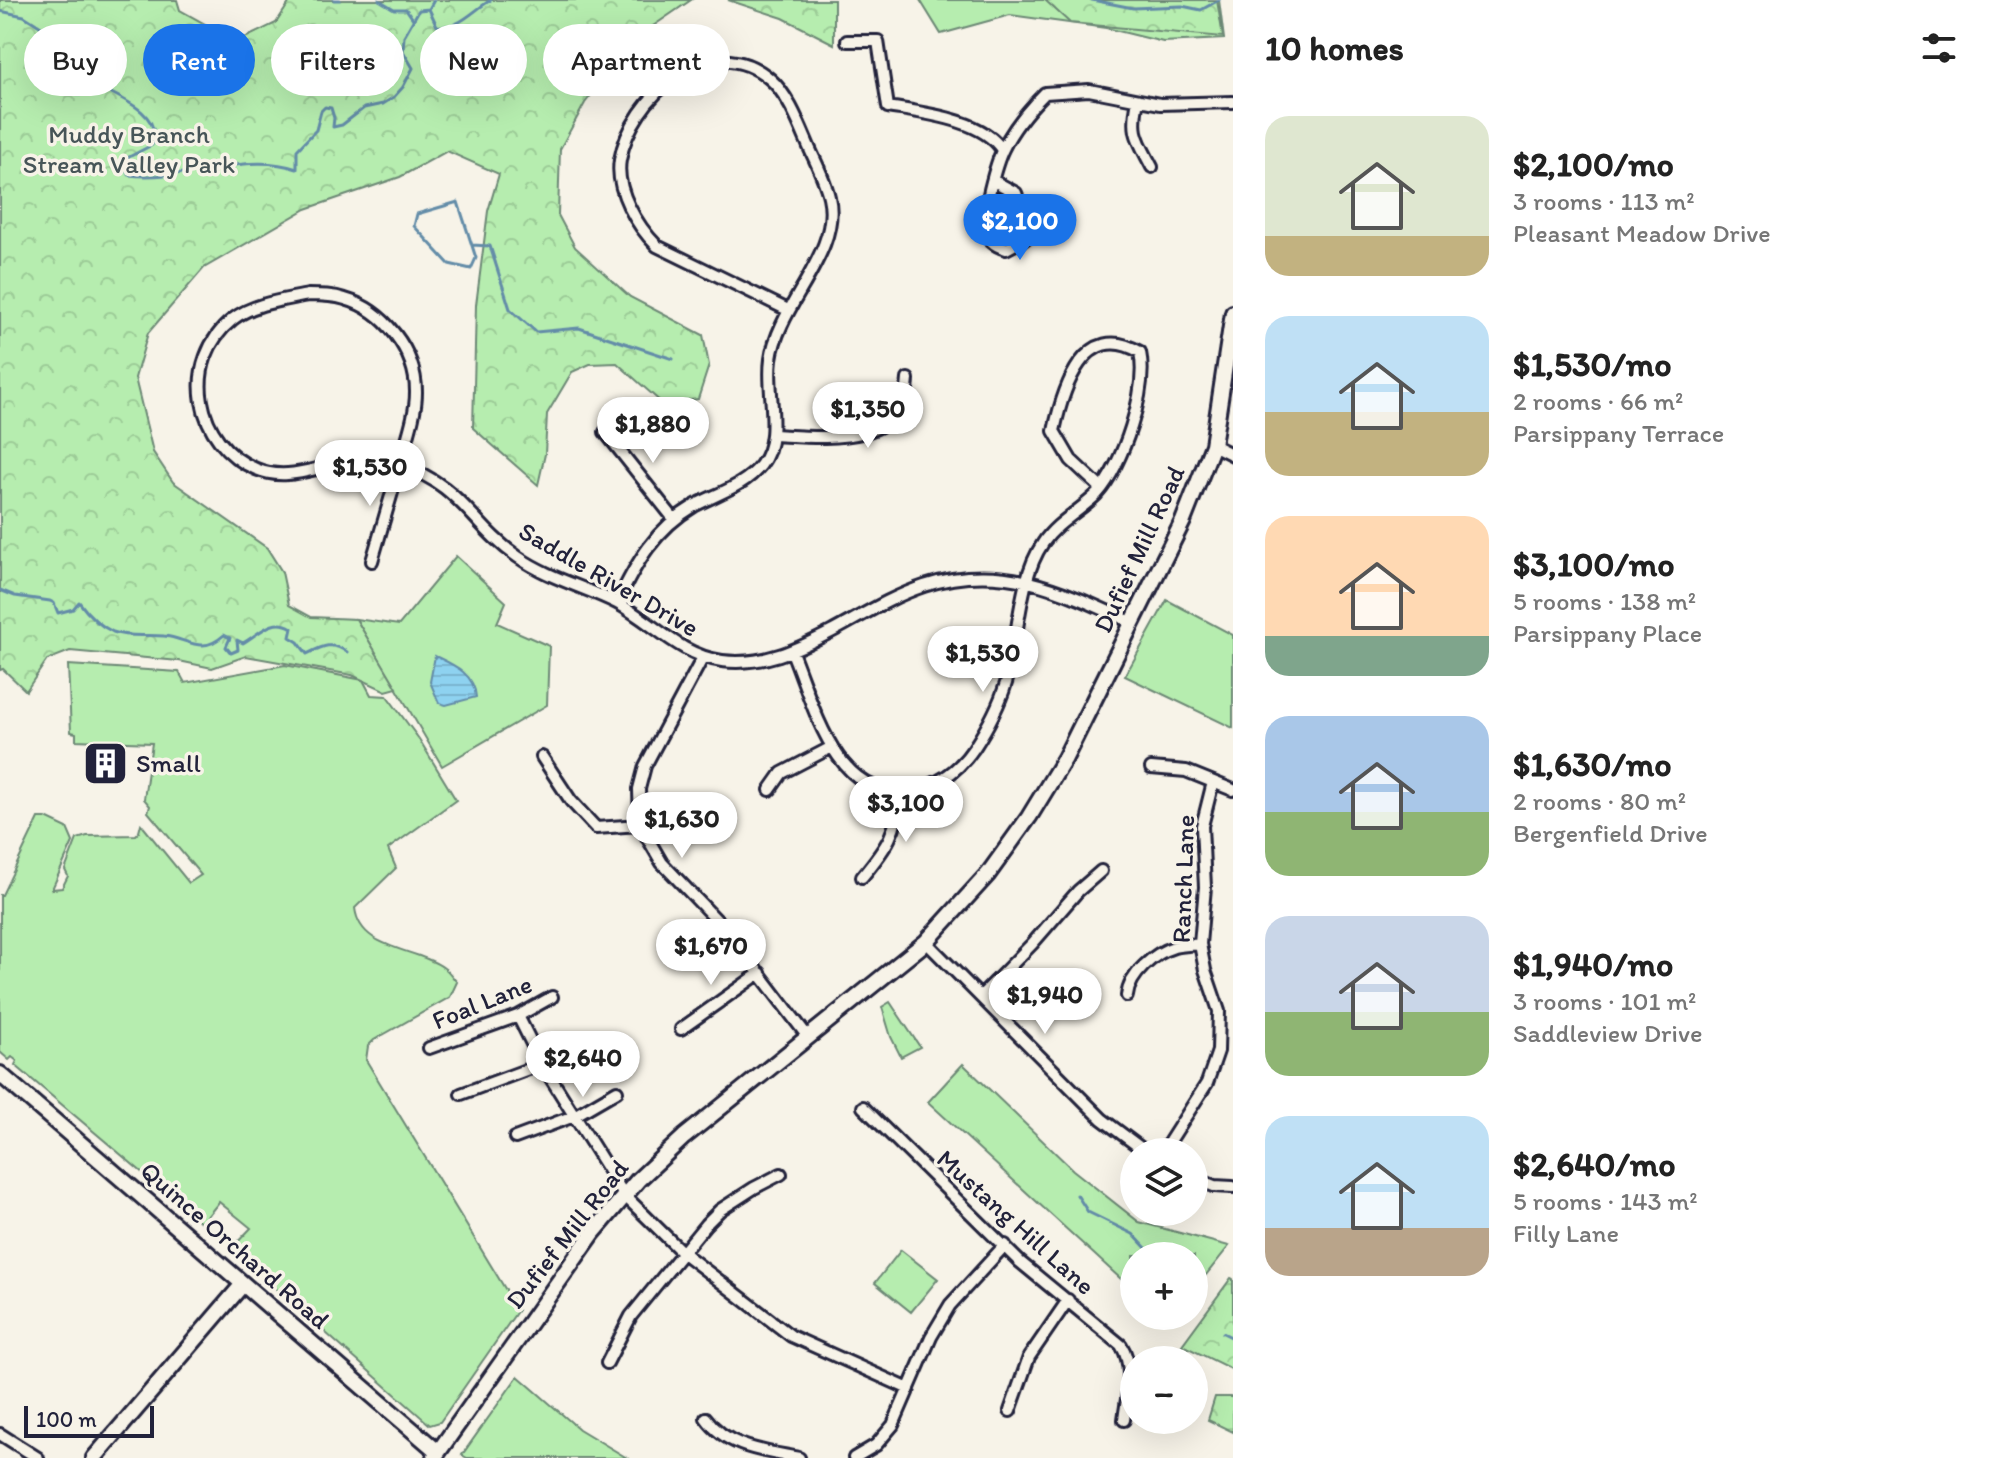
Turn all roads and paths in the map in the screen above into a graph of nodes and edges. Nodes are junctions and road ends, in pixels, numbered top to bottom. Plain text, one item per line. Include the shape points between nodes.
1 (847, 41) dead end
2 (1138, 100) junction
3 (1233, 102) edge
4 (1002, 150) junction
5 (1152, 167) dead end
6 (994, 181) junction
7 (788, 310) junction
8 (1233, 313) edge
9 (908, 379) dead end
10 (605, 432) dead end
11 (772, 435) junction
12 (1213, 445) junction
13 (1233, 455) edge
14 (400, 465) junction
15 (1101, 488) junction
16 (674, 519) junction
17 (372, 561) dead end
18 (1028, 581) junction
19 (617, 603) junction
20 (1133, 623) junction
21 (792, 652) junction
22 (703, 657) junction
23 (832, 747) junction
24 (542, 757) dead end
25 (1151, 768) dead end
26 (1213, 782) junction
27 (770, 790) dead end
28 (1233, 790) edge
29 (899, 792) junction
30 (640, 825) junction
31 (1101, 871) dead end
32 (862, 877) dead end
33 (926, 942) junction
34 (1200, 944) junction
35 (760, 973) junction
36 (981, 996) junction
37 (1127, 996) dead end
38 (552, 997) dead end
39 (518, 1016) junction
40 (681, 1029) dead end
41 (808, 1037) junction
42 (588, 1040) dead end
43 (429, 1048) dead end
44 (542, 1064) junction
45 (0, 1074) edge
46 (617, 1091) dead end
47 (461, 1094) dead end
48 (863, 1107) dead end
49 (574, 1116) junction
50 (515, 1138) dead end
51 (1127, 1138) edge
52 (1172, 1138) edge
53 (781, 1174) dead end
54 (1208, 1184) edge
55 (1233, 1187) edge
56 (624, 1195) junction
57 (1005, 1245) junction
58 (682, 1252) junction
59 (243, 1284) junction
60 (1068, 1300) junction
61 (1120, 1346) edge
62 (607, 1363) dead end
63 (909, 1389) junction
64 (1010, 1411) dead end
65 (706, 1418) dead end
66 (0, 1434) edge
67 (436, 1455) edge
68 (38, 1458) edge
69 (94, 1458) edge
70 (799, 1458) edge
71 (854, 1458) edge

1 - 4 street via 878,41 888,107 959,122 996,139
2 - 3 street
2 - 4 street via 1089,90 1045,93
2 - 5 street via 1135,134
4 - 6 street
6 - 6 street via 985,232 1006,249 1025,239 1028,226 1016,193
7 - 7 street via 821,256 830,199 776,83 761,71 732,61 696,65 662,89 629,130 619,163 626,202 657,246
7 - 11 street via 771,359
8 - 12 main road, Dufief Mill Road
9 - 11 street via 900,409 869,432 839,438
10 - 16 street
11 - 16 street via 768,452 745,481
12 - 13 street
12 - 20 main road, Dufief Mill Road
14 - 14 street, Saddle River Drive via 360,461 285,475 236,460 217,440 200,399 207,351 235,318 268,304 308,295 363,306 396,336 413,372 415,405
14 - 17 street
14 - 19 street, Saddle River Drive via 441,483 517,557
15 - 15 street via 1124,447 1141,385 1140,352 1125,344 1100,345 1083,356 1054,431 1071,460
15 - 18 street via 1043,543
16 - 19 street via 636,563
18 - 20 street, Saddle River Drive
18 - 21 street, Saddle River Drive via 974,577 926,585
18 - 29 street via 1006,683 984,733 949,776 923,789
19 - 22 street, Saddle River Drive via 671,642
20 - 33 main road, Dufief Mill Road via 1029,817 988,874
21 - 22 street, Saddle River Drive via 751,661
21 - 23 street
22 - 30 street via 645,766 639,789
23 - 27 street via 782,773
23 - 29 street via 857,777
24 - 30 street via 596,828
25 - 26 street via 1186,771
26 - 28 street
26 - 34 street, Ranch Lane via 1202,826 1205,887
29 - 32 street via 896,826
30 - 35 street via 662,863
31 - 36 street
33 - 36 street
33 - 41 main road, Dufief Mill Road
34 - 37 street via 1164,952 1133,976
34 - 52 street, Ranch Lane via 1219,1011 1218,1051 1207,1083
35 - 40 street
35 - 41 street
36 - 51 street via 1102,1119
38 - 39 street, Foal Lane
39 - 43 street, Foal Lane
39 - 44 street
41 - 56 main road, Dufief Mill Road via 684,1137
42 - 44 street
44 - 47 street
44 - 49 street
45 - 59 main road, Quince Orchard Road
46 - 49 street
48 - 57 street, Mustang Hill Lane
49 - 50 street
49 - 56 street
53 - 58 street via 720,1210
54 - 55 street
56 - 58 street
56 - 67 main road, Dufief Mill Road
57 - 60 street, Mustang Hill Lane
57 - 63 street via 950,1305
58 - 62 street via 631,1316
58 - 63 street via 791,1336
59 - 67 main road, Quince Orchard Road
59 - 69 main road
60 - 61 street, Mustang Hill Lane
60 - 64 street via 1029,1357
63 - 71 street via 893,1425 876,1445
65 - 70 street via 729,1440
66 - 68 street

